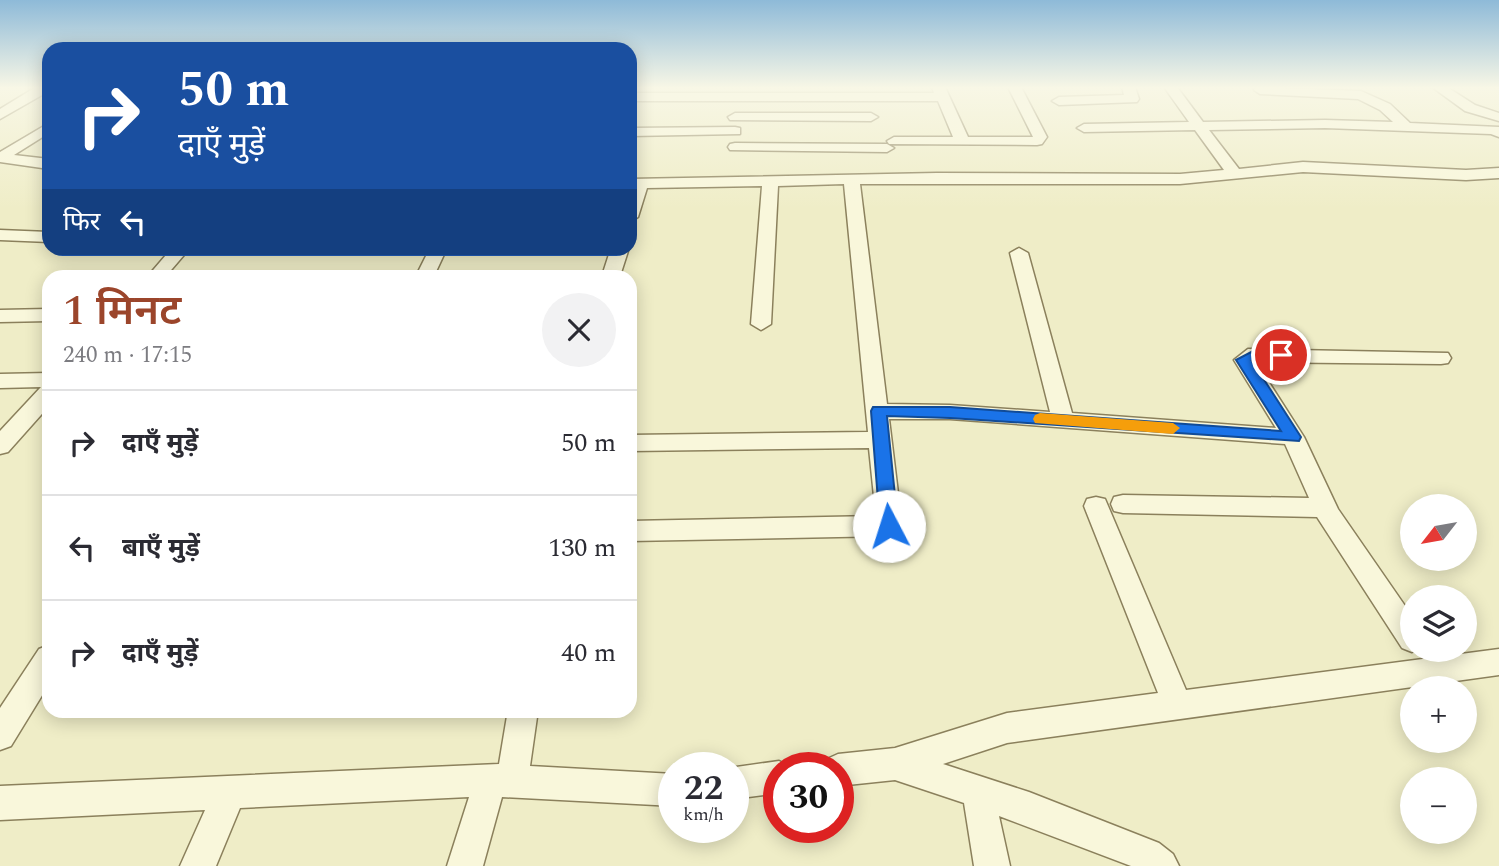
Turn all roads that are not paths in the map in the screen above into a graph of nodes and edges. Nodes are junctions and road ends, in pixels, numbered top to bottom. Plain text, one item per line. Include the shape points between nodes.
1 (690, 127) edge
2 (735, 127) edge
3 (956, 127) edge
4 (1033, 127) edge
5 (1151, 127) edge
6 (1199, 127) edge
7 (1084, 128) dead end
8 (42, 131) edge
9 (637, 131) edge
10 (962, 140) junction
11 (0, 158) edge
12 (21, 160) junction
13 (42, 163) edge
14 (735, 165) junction
15 (0, 172) edge
16 (1499, 173) edge
17 (1235, 174) junction
18 (852, 181) junction
19 (770, 182) junction
20 (637, 184) edge
21 (0, 235) edge
22 (42, 237) edge
23 (1019, 253) dead end
24 (175, 256) edge
25 (162, 270) edge
26 (0, 316) edge
27 (42, 316) edge
28 (761, 324) dead end
29 (1441, 358) dead end
30 (42, 380) edge
31 (0, 381) edge
32 (42, 400) edge
33 (878, 411) junction
34 (1063, 420) junction
35 (1293, 437) junction
36 (881, 440) junction
37 (637, 443) edge
38 (0, 446) edge
39 (1326, 508) junction
40 (637, 531) edge
41 (1400, 621) edge
42 (1477, 661) edge
43 (1415, 662) edge
44 (1499, 662) edge
45 (42, 669) edge
46 (1178, 706) junction
47 (520, 718) edge
48 (0, 735) edge
49 (895, 764) junction
50 (854, 768) edge
51 (501, 780) junction
52 (658, 789) edge
53 (978, 791) junction
54 (230, 792) junction
55 (0, 803) edge
56 (198, 866) edge
57 (465, 866) edge
58 (992, 866) edge
59 (1161, 866) edge

1 - 9 street
2 - 14 street
3 - 10 street
4 - 10 street via 1039,139
5 - 7 street
6 - 17 street
8 - 11 street
10 - 14 street via 890,144
11 - 12 street
12 - 13 street
12 - 15 street
14 - 19 street
14 - 20 street
16 - 17 street via 1303,167
17 - 18 street via 1180,179
18 - 19 street
18 - 33 street via 858,272
19 - 28 street
21 - 22 street
23 - 34 street
24 - 25 street
26 - 27 street
29 - 35 street via 1247,356 1244,360
30 - 31 street
32 - 38 street
33 - 34 street
33 - 36 street
34 - 35 street
35 - 39 street
36 - 37 street
36 - 40 street via 889,526
39 - 41 street
39 - 46 street via 1110,505
42 - 44 street
43 - 46 street
45 - 48 street
46 - 49 street via 1007,728
47 - 51 street
49 - 50 street
49 - 53 street
51 - 52 street
51 - 54 street
51 - 57 street
53 - 58 street
53 - 59 street via 1147,855
54 - 55 street
54 - 56 street

